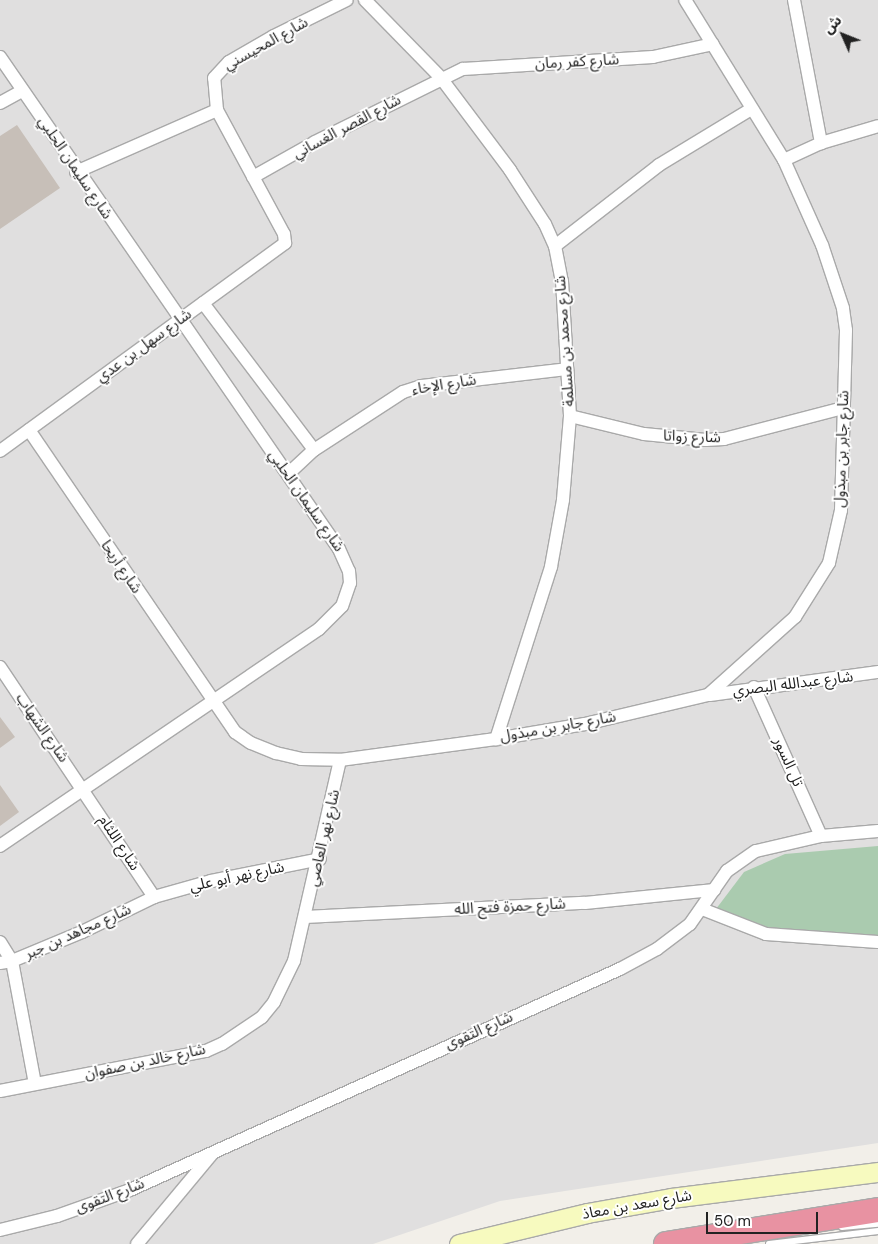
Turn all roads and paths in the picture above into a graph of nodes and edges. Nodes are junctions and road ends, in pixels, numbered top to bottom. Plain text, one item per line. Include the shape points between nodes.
1 (347, 0) edge
2 (365, 0) edge
3 (685, 0) edge
4 (794, 0) edge
5 (713, 44) junction
6 (0, 57) edge
7 (441, 78) junction
8 (22, 91) junction
9 (0, 103) edge
10 (751, 109) junction
11 (217, 110) junction
12 (878, 126) edge
13 (821, 143) junction
14 (784, 160) junction
15 (76, 172) junction
16 (254, 177) junction
17 (286, 239) joint
18 (555, 246) junction
19 (203, 303) junction
20 (180, 321) junction
21 (567, 369) junction
22 (843, 408) junction
23 (570, 416) junction
24 (29, 430) junction
25 (314, 450) junction
26 (0, 452) edge
27 (288, 474) junction
28 (0, 667) edge
29 (878, 672) edge
30 (754, 687) junction
31 (708, 695) junction
32 (213, 703) junction
33 (496, 739) junction
34 (340, 760) junction
35 (85, 790) junction
36 (878, 831) edge
37 (821, 836) junction
38 (0, 846) edge
39 (320, 859) junction
40 (714, 890) junction
41 (154, 897) junction
42 (702, 910) junction
43 (305, 917) junction
44 (0, 942) edge
45 (878, 942) edge
46 (6, 962) edge
47 (35, 1084) junction
48 (0, 1091) edge
49 (215, 1151) junction
50 (878, 1172) edge
51 (878, 1210) edge
52 (878, 1224) edge
53 (0, 1230) edge
54 (878, 1231) edge
55 (761, 1238) dead end
56 (137, 1244) edge
57 (459, 1244) edge
58 (666, 1244) edge
59 (769, 1244) edge

1 - 11 street, شارع المحيسني via 274,36 218,70 213,89
2 - 7 street, شارع محمد بن مسلمة
3 - 5 street, شارع جابر بن مبذول
4 - 13 street
5 - 7 street, شارع كفر رمان via 624,60 476,66
5 - 10 street, شارع جابر بن مبذول
6 - 8 street, شارع سليمان الحلبي
7 - 16 street, شارع القصر الغساني
7 - 18 street, شارع محمد بن مسلمة via 510,170 545,224
8 - 9 street
8 - 15 street, شارع سليمان الحلبي
10 - 14 street, شارع جابر بن مبذول
10 - 18 street via 659,166
11 - 15 street
11 - 16 street, شارع المحيسني
12 - 13 street
13 - 14 street
14 - 22 street, شارع جابر بن مبذول via 822,245 843,308 846,356
15 - 20 street, شارع سليمان الحلبي
16 - 17 street, شارع المحيسني
17 - 19 street, شارع سهل بن عدي via 282,247
18 - 21 street, شارع محمد بن مسلمة via 562,281
19 - 20 street, شارع سهل بن عدي
19 - 25 street
20 - 24 street, شارع سهل بن عدي
20 - 27 street, شارع سليمان الحلبي
21 - 23 street, شارع محمد بن مسلمة
21 - 25 street, شارع الإخاء via 421,386 376,408
22 - 23 street, شارع زواتا via 724,439 706,440 644,434
22 - 31 street, شارع جابر بن مبذول via 845,447 841,510 829,563 795,617
23 - 33 street, شارع محمد بن مسلمة via 563,500 551,567
24 - 26 street, شارع سهل بن عدي
24 - 32 street, شارع أريحا
25 - 27 street, شارع الإخاء
27 - 32 street, شارع سليمان الحلبي via 346,560 350,583 348,595 333,618
28 - 35 street, شارع الشهاب
29 - 30 street, شارع عبدالله البصري
30 - 31 street, شارع عبدالله البصري
30 - 37 street, تل السور
31 - 33 street, شارع جابر بن مبذول via 594,722
32 - 34 street, شارع جابر بن مبذول via 235,732 251,743 302,759
32 - 35 street, شارع سليمان الحلبي
33 - 34 street, شارع جابر بن مبذول
34 - 39 street, شارع نهر العاصي
35 - 38 street, شارع سليمان الحلبي
35 - 41 street, شارع اللثام
36 - 37 street, شارع التقوى
37 - 40 street, شارع التقوى via 756,851 727,871
39 - 41 street, شارع نهر أبو علي via 211,881
39 - 43 street, شارع نهر العاصي
40 - 42 street, شارع التقوى
40 - 43 street, شارع حمزة فتح الله via 575,903
41 - 46 street, شارع مجاهد بن جبر via 82,932
42 - 45 street via 766,934
42 - 49 street, شارع التقوى via 675,937 620,969
43 - 47 street, شارع خالد بن صفوان via 294,961 274,1002 262,1017 237,1035 206,1051 173,1060
44 - 46 street
46 - 47 street
47 - 48 street, شارع خالد بن صفوان
49 - 53 street, شارع التقوى via 130,1190 57,1216
49 - 56 street
50 - 57 street, شارع سعد بن معاذ via 671,1198 587,1213
51 - 58 highway
52 - 55 lane
54 - 59 lane

